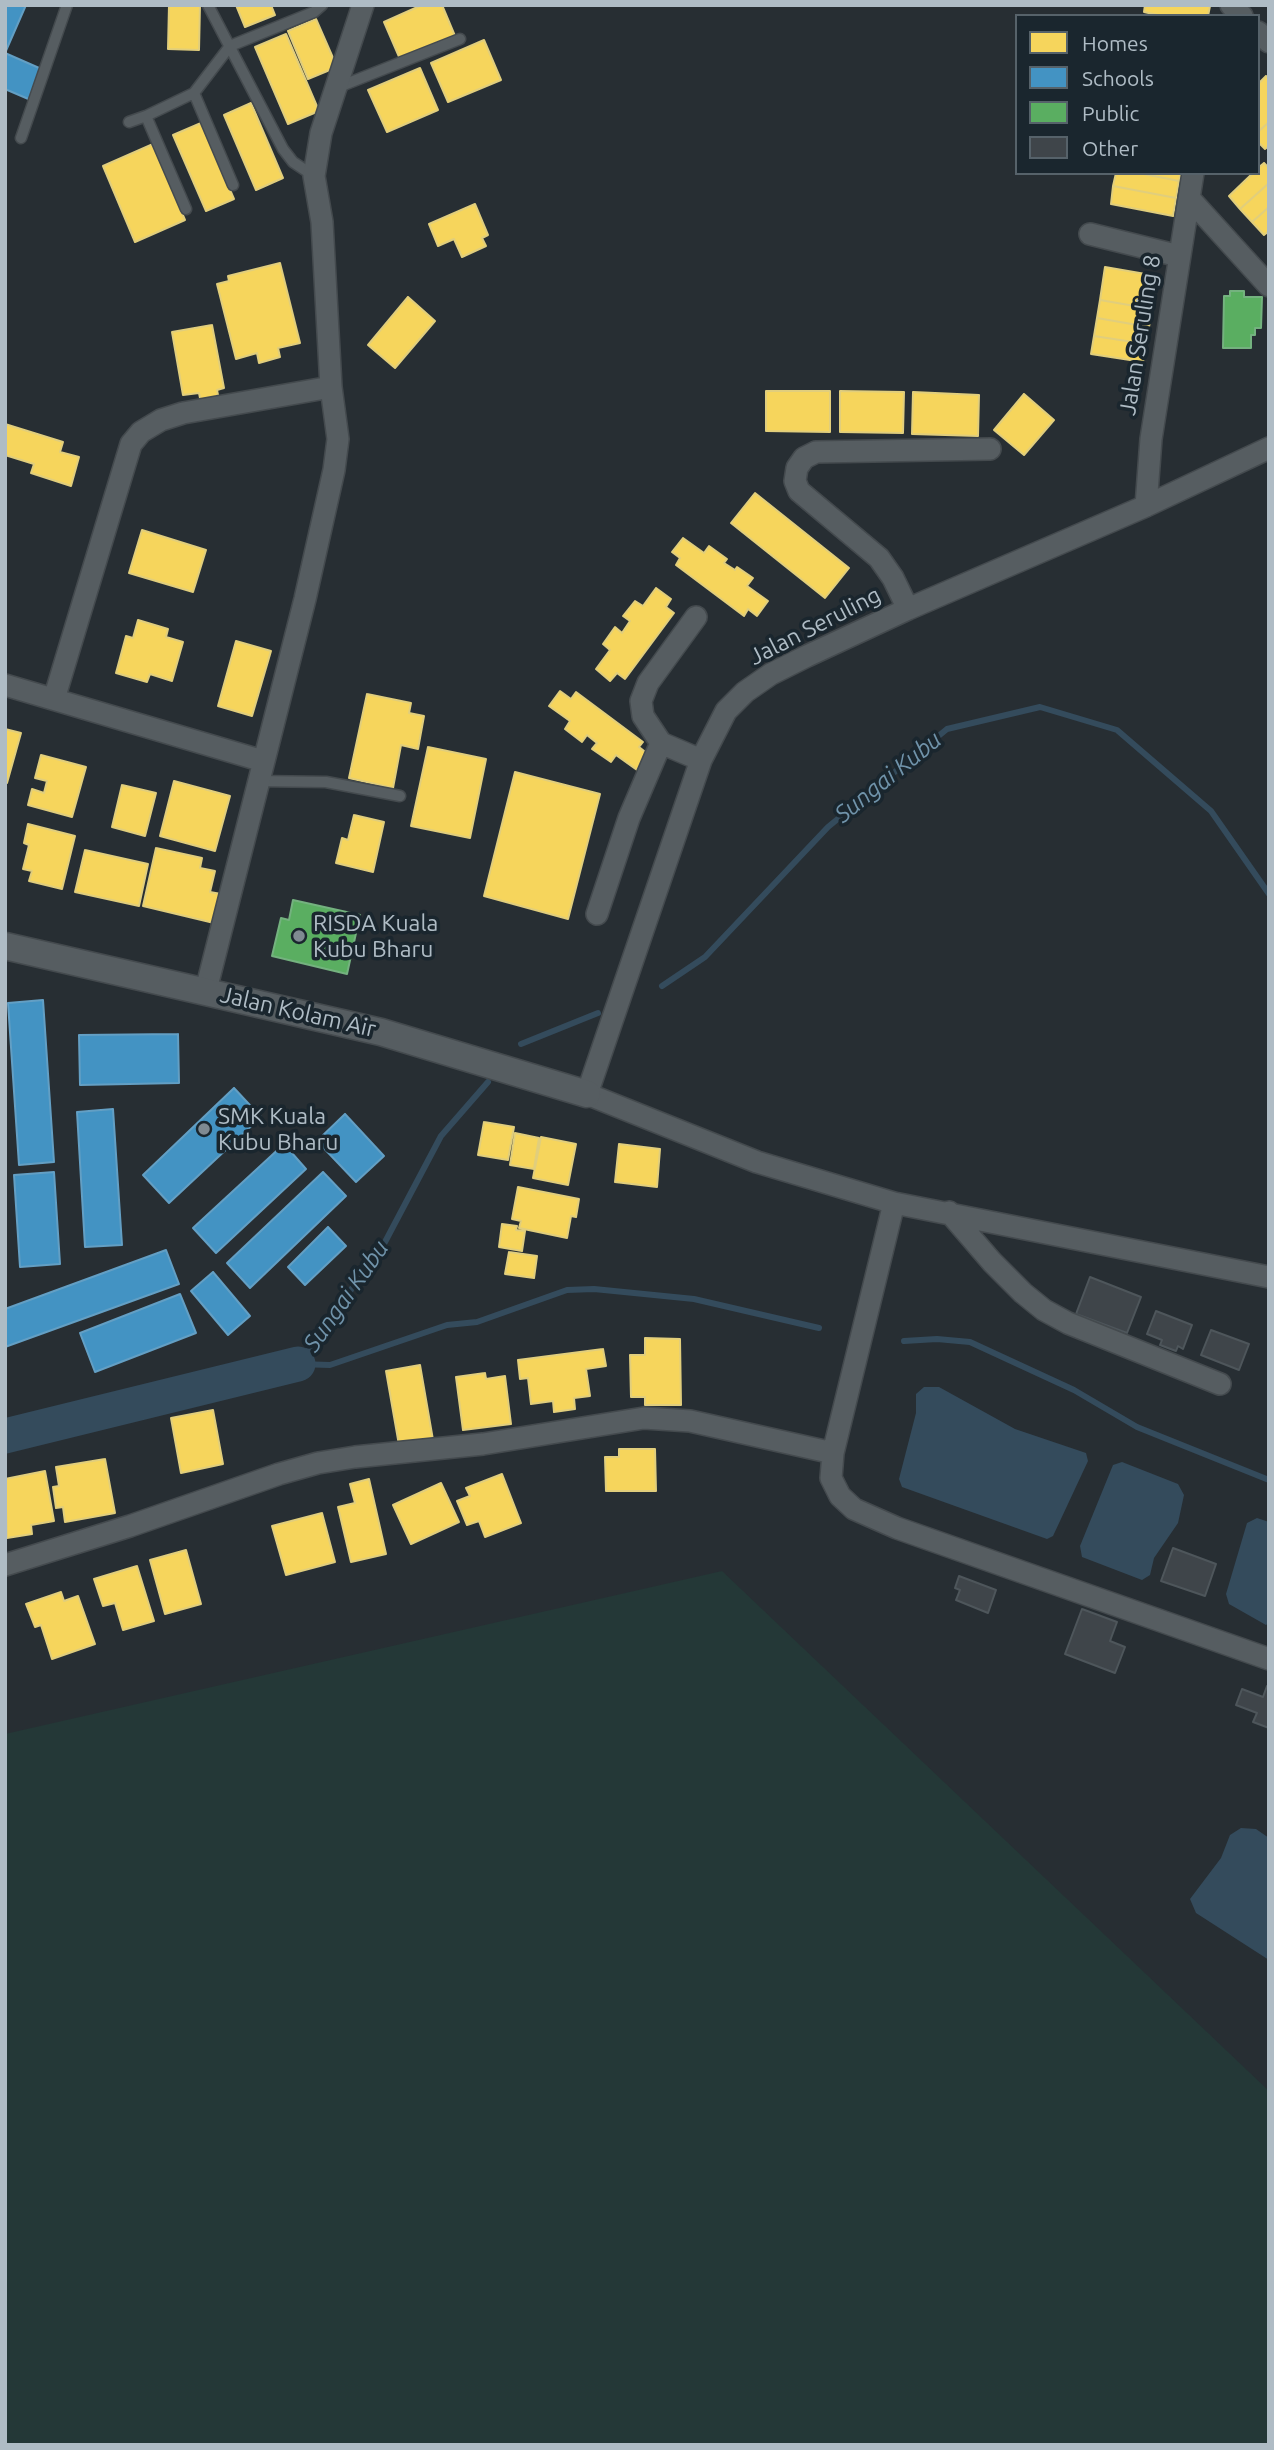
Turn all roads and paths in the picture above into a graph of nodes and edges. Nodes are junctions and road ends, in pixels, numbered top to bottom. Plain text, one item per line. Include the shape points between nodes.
1 (67, 5) edge
2 (208, 5) edge
3 (322, 5) edge
4 (363, 5) edge
5 (460, 39) dead end
6 (230, 46) junction
7 (336, 88) junction
8 (194, 93) junction
9 (146, 117) junction
10 (129, 122) dead end
11 (20, 138) dead end
12 (1193, 175) edge
13 (314, 176) junction
14 (233, 185) dead end
15 (1189, 198) junction
16 (186, 209) dead end
17 (1090, 234) dead end
18 (1179, 256) junction
19 (1269, 286) edge
20 (331, 387) junction
21 (1269, 448) edge
22 (990, 449) dead end
23 (1146, 506) junction
24 (908, 609) junction
25 (696, 617) dead end
26 (5, 685) edge
27 (54, 699) junction
28 (661, 743) junction
29 (701, 760) junction
30 (261, 771) junction
31 (400, 796) dead end
32 (597, 914) dead end
33 (5, 946) edge
34 (206, 990) junction
35 (587, 1094) junction
36 (894, 1203) junction
37 (949, 1212) junction
38 (1269, 1277) edge
39 (1220, 1384) dead end
40 (833, 1453) junction
41 (5, 1565) edge
42 (1269, 1659) edge

1 - 11 lane
2 - 6 lane
3 - 6 lane
4 - 7 street
5 - 7 lane
6 - 8 lane
6 - 13 lane via 283,149
7 - 13 street via 321,133
8 - 9 lane
8 - 14 lane
9 - 10 lane
9 - 16 lane
12 - 15 street, Jalan Seruling 8
13 - 20 street via 324,245
15 - 18 street, Jalan Seruling 8
15 - 19 street
17 - 18 street
18 - 23 street, Jalan Seruling 8 via 1151,439
20 - 27 street via 183,413 141,432 131,444
20 - 30 street via 338,439 334,470
21 - 23 street, Jalan Seruling
22 - 24 street via 816,452 797,468 794,481 799,491 879,558
23 - 24 street, Jalan Seruling
24 - 29 street, Jalan Seruling via 771,674 745,692 726,711
25 - 28 street via 648,682 641,701 643,716
26 - 27 street
27 - 30 street
28 - 29 street
28 - 32 street via 629,818
29 - 35 street, Jalan Seruling
30 - 31 lane
30 - 34 street
33 - 34 street, Jalan Kolam Air
34 - 35 street, Jalan Kolam Air via 381,1031
35 - 36 street via 757,1162
36 - 37 street
36 - 40 street
37 - 38 street
37 - 39 street via 992,1262 1044,1310
40 - 41 street via 690,1421 643,1418 483,1444 318,1463
40 - 42 street via 831,1478 854,1509

